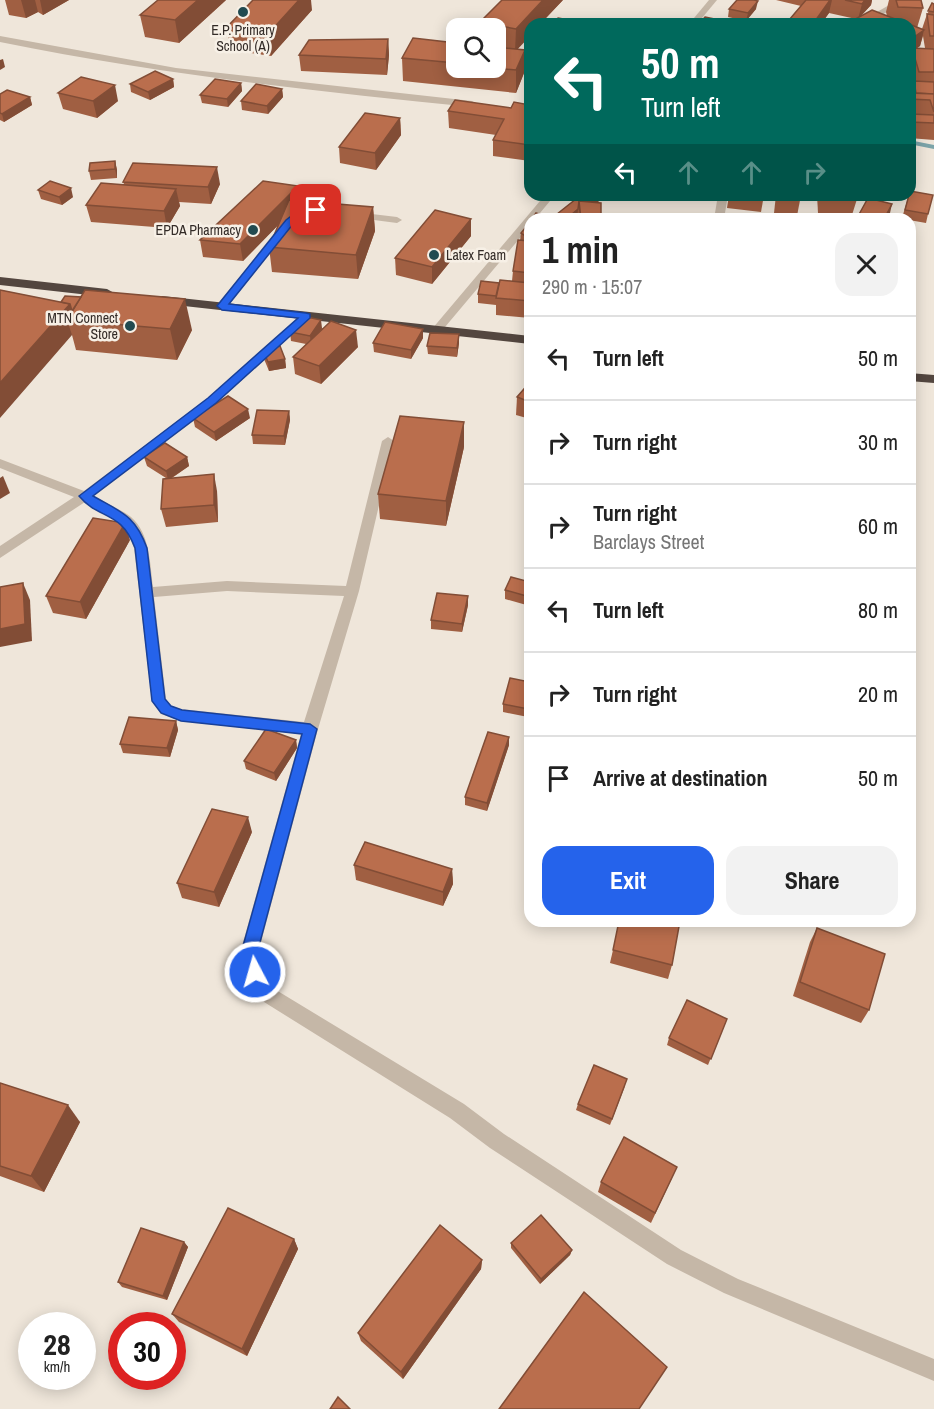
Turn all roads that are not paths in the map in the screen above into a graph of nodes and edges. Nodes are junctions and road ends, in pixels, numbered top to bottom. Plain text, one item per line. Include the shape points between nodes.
1 (713, 0) edge
2 (904, 0) edge
3 (698, 18) edge
4 (871, 18) edge
5 (0, 39) edge
6 (484, 105) edge
7 (545, 201) edge
8 (339, 213) edge
9 (535, 213) edge
10 (397, 220) dead end
11 (289, 222) edge
12 (524, 226) edge
13 (0, 281) edge
14 (117, 294) edge
15 (152, 298) edge
16 (222, 306) junction
17 (306, 316) junction
18 (436, 331) junction
19 (524, 339) edge
20 (916, 378) edge
21 (934, 379) edge
22 (388, 441) dead end
23 (0, 463) edge
24 (85, 496) junction
25 (0, 553) edge
26 (352, 591) junction
27 (146, 592) junction
28 (310, 729) junction
29 (934, 1370) edge

1 - 3 street
2 - 4 street
5 - 6 street via 106,59 347,92
7 - 9 street
8 - 10 street
11 - 16 street
12 - 18 street
13 - 14 highway
15 - 16 highway
16 - 17 highway
17 - 18 highway
17 - 24 street via 221,394
18 - 19 highway
20 - 21 highway
22 - 26 street
23 - 24 street
24 - 25 street
24 - 27 street via 127,521 136,533
26 - 27 street via 227,586
26 - 28 street
27 - 28 street via 159,701 166,710
28 - 29 street via 251,946 255,972 270,996 457,1111 674,1257 731,1286

